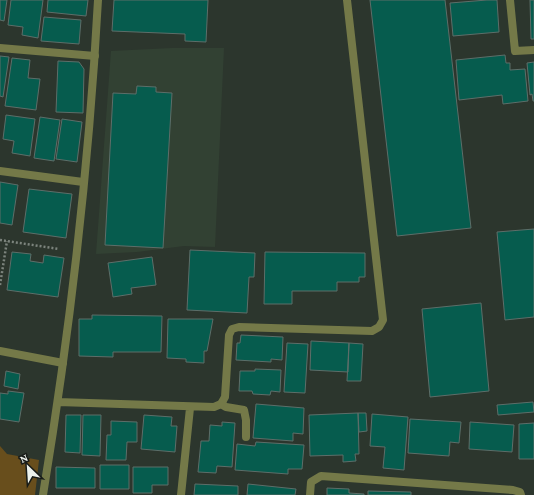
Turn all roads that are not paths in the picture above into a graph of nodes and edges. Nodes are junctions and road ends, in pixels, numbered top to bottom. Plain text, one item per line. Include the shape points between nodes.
1 (98, 0) edge
2 (347, 0) edge
3 (510, 0) edge
4 (0, 48) edge
5 (534, 50) edge
6 (95, 56) junction
7 (0, 171) edge
8 (83, 182) junction
9 (0, 351) edge
10 (64, 363) junction
11 (58, 402) junction
12 (221, 404) junction
13 (190, 408) junction
14 (246, 437) dead end
15 (43, 495) edge
16 (181, 495) edge
17 (310, 495) edge
18 (521, 495) edge

1 - 6 street
2 - 12 street via 383,320 379,327 372,331 232,329 229,335 225,398
3 - 5 street via 515,51
4 - 6 street
6 - 8 street
7 - 8 street
8 - 10 street
9 - 10 street
10 - 11 street
11 - 13 street
11 - 15 street
12 - 13 street via 214,407
12 - 14 street via 244,410
13 - 16 street
17 - 18 street via 311,482 321,476 513,490 520,492

